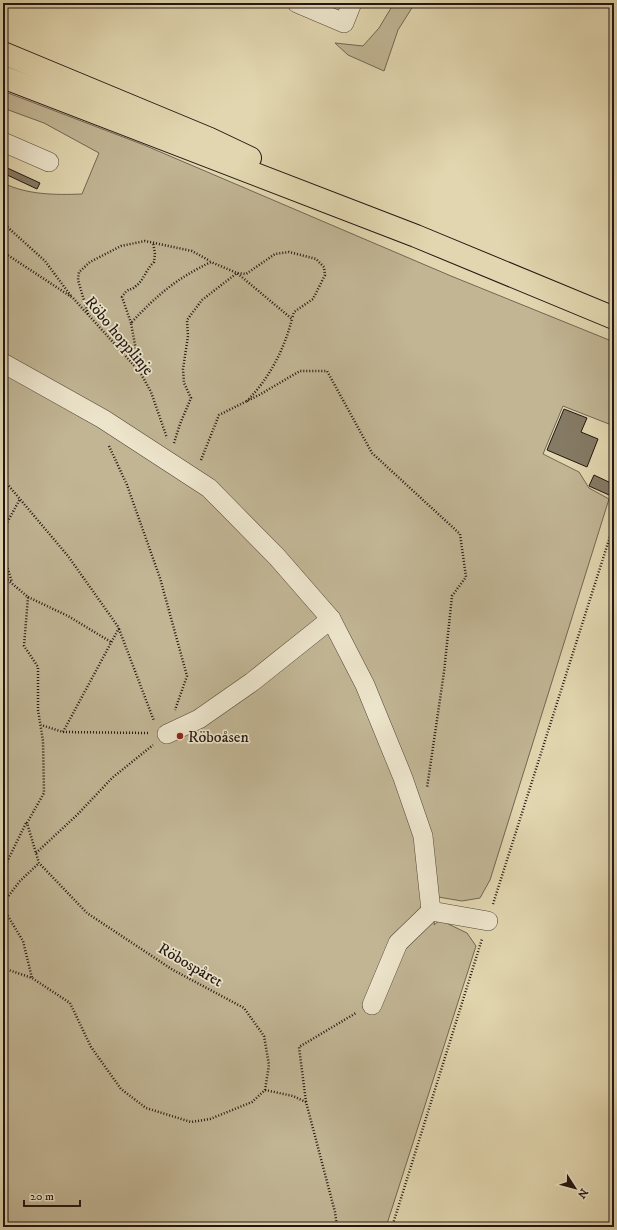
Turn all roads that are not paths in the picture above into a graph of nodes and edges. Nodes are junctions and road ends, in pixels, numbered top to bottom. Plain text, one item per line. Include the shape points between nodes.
1 (297, 3) edge
2 (352, 3) edge
3 (3, 53) edge
4 (3, 77) edge
5 (3, 142) edge
6 (49, 162) dead end
7 (416, 236) junction
8 (614, 318) edge
9 (3, 363) edge
10 (332, 619) junction
11 (167, 734) road end
12 (432, 911) junction
13 (488, 920) road end
14 (372, 1005) road end

1 - 2 lane via 344,23
3 - 7 main road via 210,140
4 - 7 main road
5 - 6 lane
7 - 8 main road
9 - 10 lane via 174,460 209,488 271,551
10 - 11 lane via 252,682 199,719
10 - 12 lane via 365,685 403,778 423,836
12 - 13 lane
12 - 14 lane via 398,943

